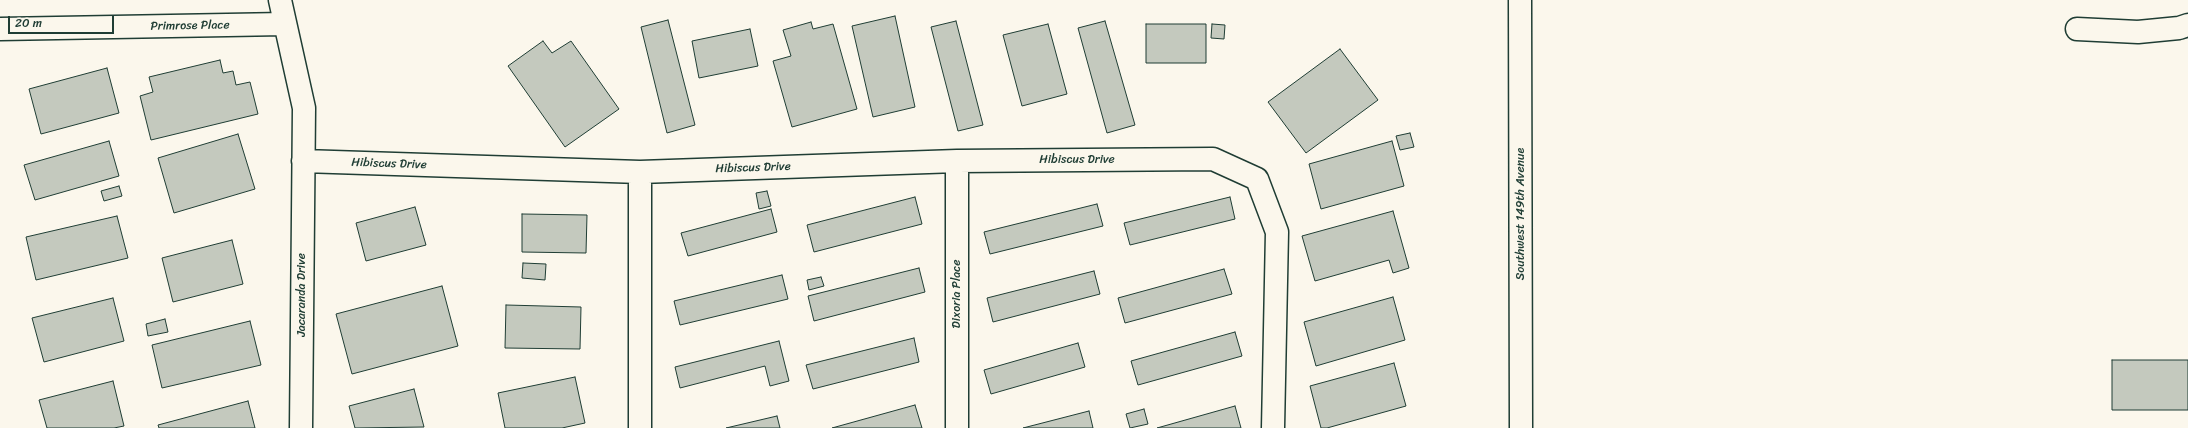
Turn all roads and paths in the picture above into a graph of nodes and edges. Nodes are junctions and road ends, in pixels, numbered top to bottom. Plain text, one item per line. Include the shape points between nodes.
1 (280, 0) edge
2 (1520, 0) edge
3 (284, 24) junction
4 (2188, 26) edge
5 (0, 29) edge
6 (2077, 29) dead end
7 (303, 161) junction
8 (957, 161) junction
9 (640, 172) junction
10 (301, 428) edge
11 (640, 428) edge
12 (957, 428) edge
13 (1273, 428) edge
14 (1522, 428) edge

1 - 3 street
2 - 14 street, Southwest 149th Avenue
3 - 5 street, Primrose Place
3 - 7 street via 304,108
4 - 6 street via 2138,32
7 - 9 street, Hibiscus Drive
7 - 10 street, Jacaranda Drive
8 - 9 street, Hibiscus Drive
8 - 12 street, Dixoria Place
8 - 13 street, Hibiscus Drive via 1213,159 1257,179 1277,232
9 - 11 street

